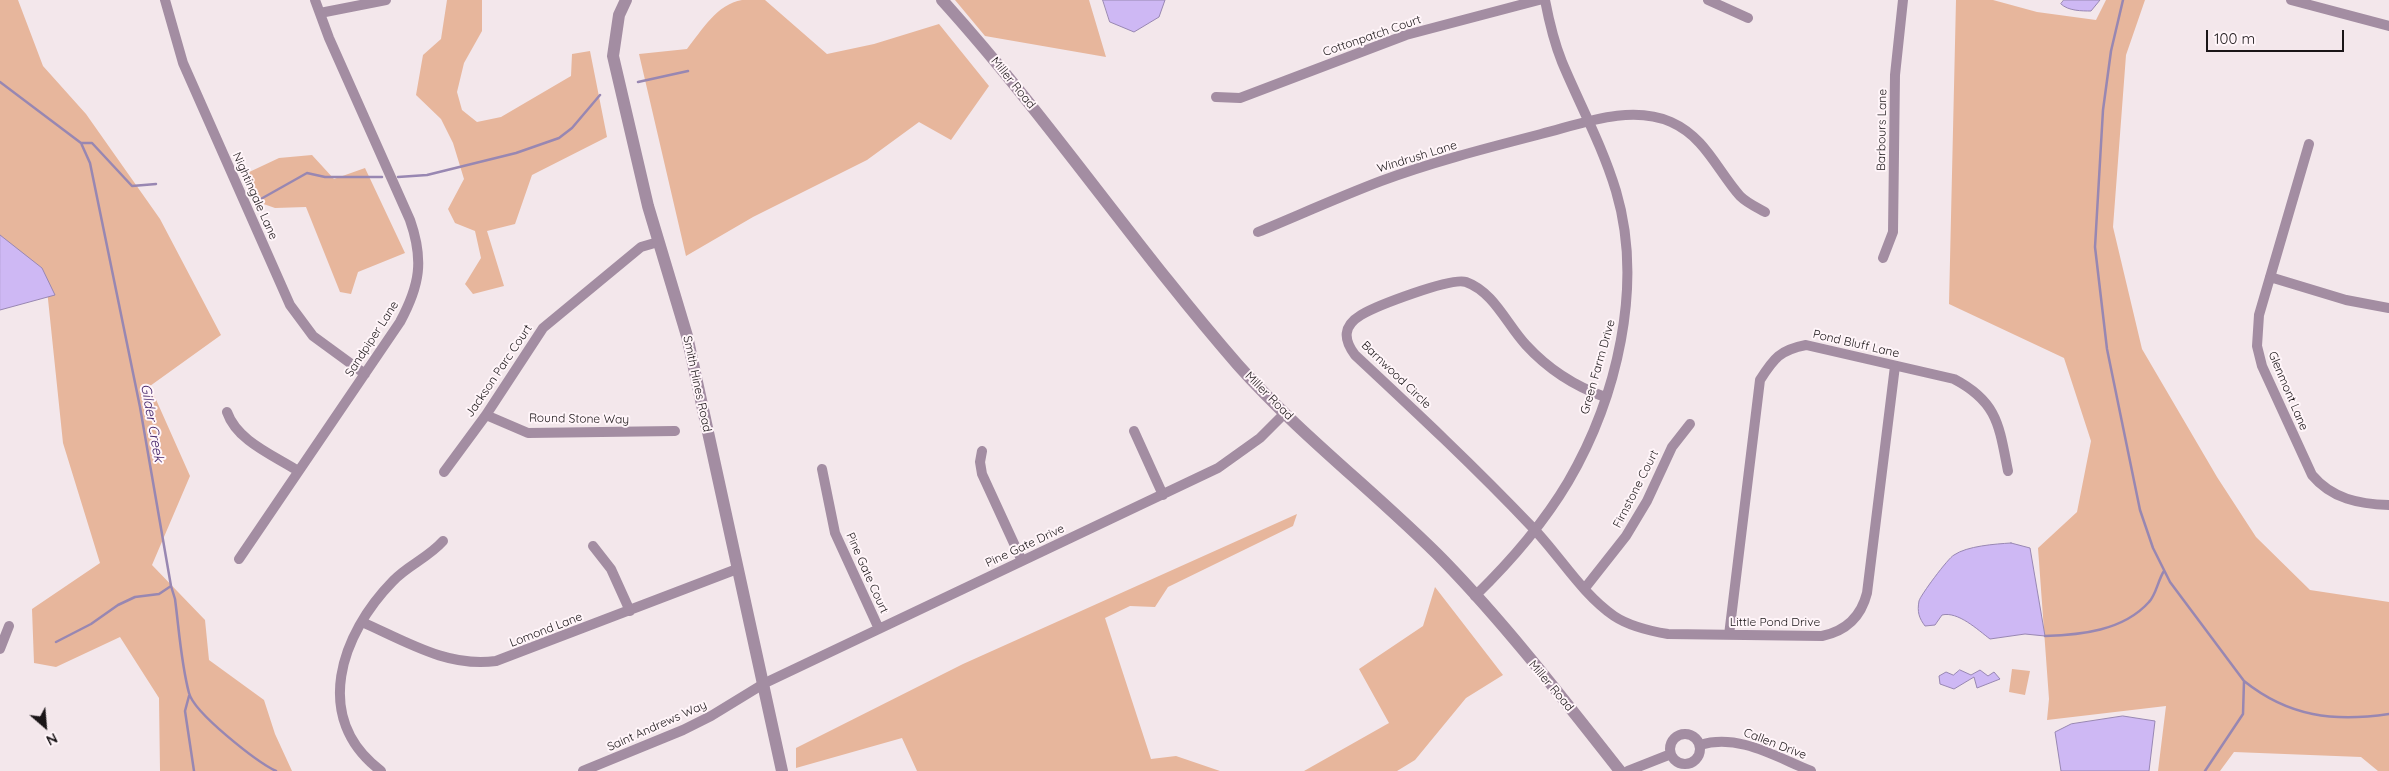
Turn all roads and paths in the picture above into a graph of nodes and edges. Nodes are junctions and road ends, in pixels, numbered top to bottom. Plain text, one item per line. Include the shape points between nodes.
1 (165, 0) edge
2 (315, 0) edge
3 (386, 0) edge
4 (626, 0) edge
5 (942, 0) edge
6 (1539, 0) edge
7 (1544, 0) edge
8 (1708, 0) edge
9 (1903, 0) edge
10 (2291, 0) edge
11 (320, 13) junction
12 (1748, 18) dead end
13 (2389, 26) edge
14 (1216, 97) dead end
15 (1590, 122) junction
16 (2309, 144) dead end
17 (1765, 212) dead end
18 (1258, 232) dead end
19 (658, 242) junction
20 (1883, 258) dead end
21 (2270, 277) junction
22 (2389, 308) edge
23 (1895, 366) junction
24 (365, 374) junction
25 (1605, 398) junction
26 (227, 412) dead end
27 (1285, 413) junction
28 (486, 414) junction
29 (1690, 424) dead end
30 (1134, 431) dead end
31 (675, 432) dead end
32 (982, 450) dead end
33 (822, 469) dead end
34 (298, 471) junction
35 (444, 472) dead end
36 (2008, 472) dead end
37 (1162, 495) junction
38 (2389, 504) edge
39 (1535, 529) junction
40 (443, 541) dead end
41 (593, 546) dead end
42 (239, 559) dead end
43 (1022, 561) junction
44 (737, 569) junction
45 (1585, 588) junction
46 (1475, 596) junction
47 (630, 611) junction
48 (362, 622) junction
49 (9, 626) dead end
50 (879, 629) junction
51 (1730, 635) junction
52 (0, 649) edge
53 (764, 683) junction
54 (1700, 745) junction
55 (1671, 754) junction
56 (1688, 768) edge
57 (381, 771) edge
58 (583, 771) edge
59 (782, 771) edge
60 (1620, 771) edge
61 (1628, 771) edge
62 (1811, 771) edge

1 - 24 street, Nightingale Lane via 186,70 290,305 313,336
2 - 11 street, Sandpiper Lane
3 - 11 street
4 - 19 street, Smith Hines Road via 619,15 613,56
5 - 27 street, Miller Road via 1023,95 1220,343
6 - 14 street, Cottonpatch Court via 1406,35 1240,98
7 - 15 street, Green Farm Drive via 1561,61
8 - 12 street
9 - 20 street, Barbours Lane via 1895,75 1893,232
10 - 13 street
11 - 24 street, Sandpiper Lane via 410,220 418,251 418,279 409,306
15 - 17 street, Windrush Lane via 1636,115 1655,117 1684,129 1699,140 1740,196
15 - 18 street, Windrush Lane via 1493,146 1382,180
15 - 25 street, Green Farm Drive via 1616,193 1628,274 1624,329
16 - 21 street, Glenmont Lane
19 - 28 street, Jackson Parc Court via 640,247 543,328
19 - 44 street, Smith Hines Road via 687,336
21 - 22 street via 2346,300
21 - 38 street, Glenmont Lane via 2256,332 2258,355 2312,476 2326,490 2349,501
23 - 36 street, Pond Bluff Lane via 1954,378 1979,394 1995,417
23 - 51 street, Little Pond Drive via 1867,594 1858,615 1847,627 1822,636
23 - 51 street, Pond Bluff Lane via 1806,345 1788,349 1772,361 1760,380
24 - 34 street, Sandpiper Lane
25 - 39 street, Green Farm Drive via 1568,482
25 - 39 street, Barnwood Circle via 1556,373 1524,344 1491,300 1475,286 1463,281 1438,285 1367,311 1349,325 1345,334 1355,355 1483,475
26 - 34 street via 231,424 242,435
27 - 37 street, Pine Gate Drive via 1233,459
27 - 46 street, Miller Road via 1402,520
28 - 31 street, Round Stone Way via 528,433
28 - 35 street, Jackson Parc Court
29 - 45 street, Firnstone Court via 1672,447 1626,536
30 - 37 street
32 - 43 street via 982,474
33 - 50 street, Pine Gate Court via 836,533
34 - 42 street, Sandpiper Lane
37 - 43 street, Pine Gate Drive
39 - 45 street, Little Pond Drive
39 - 46 street, Green Farm Drive
40 - 48 street via 432,553 395,579
41 - 47 street via 611,569
43 - 50 street, Pine Gate Drive
44 - 47 street, Lomond Lane
44 - 53 street, Smith Hines Road
45 - 51 street, Little Pond Drive via 1616,617 1646,630 1668,634
46 - 60 street, Miller Road
47 - 48 street, Lomond Lane via 512,657 485,663 444,657
48 - 57 street via 344,658 339,678 340,693 345,723 354,741
49 - 52 street
50 - 53 street, Pine Gate Drive
53 - 58 street, Saint Andrews Way via 683,730
53 - 59 street, Smith Hines Road
54 - 55 street via 1691,735 1682,734 1671,743
54 - 56 street via 1699,756
54 - 62 street, Callen Drive via 1740,743
55 - 56 street
55 - 61 street

